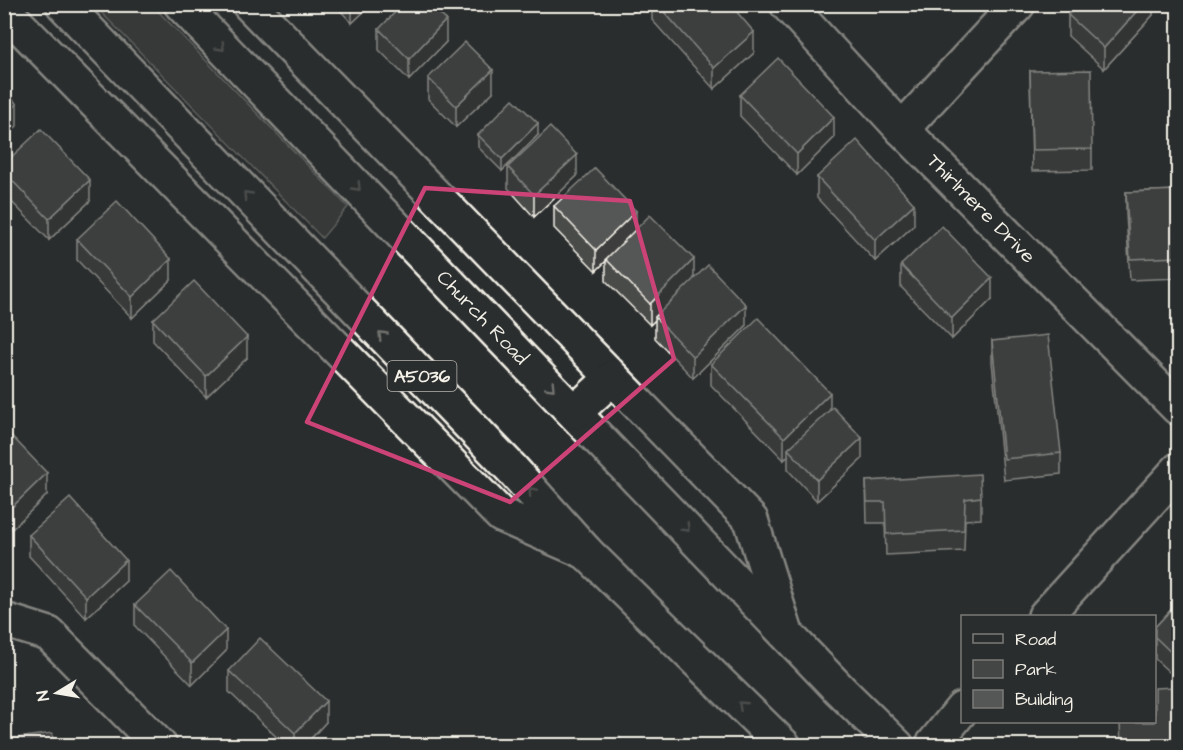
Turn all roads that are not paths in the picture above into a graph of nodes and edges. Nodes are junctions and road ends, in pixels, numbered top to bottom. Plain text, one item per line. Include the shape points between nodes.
1 (63, 4) edge
2 (181, 4) edge
3 (249, 4) edge
4 (787, 4) edge
5 (1018, 4) edge
6 (4, 10) edge
7 (902, 129) junction
8 (612, 378) junction
9 (1179, 408) edge
10 (575, 412) junction
11 (1179, 470) edge
12 (586, 552) junction
13 (1046, 615) edge
14 (4, 620) edge
15 (785, 630) junction
16 (961, 712) edge
17 (160, 746) edge
18 (784, 746) edge
19 (897, 746) edge
20 (932, 746) edge

12 -> 1 main road, A5036 via 511,468
2 -> 10 main road, Church Road
3 - 8 main road, Church Road
4 - 7 main road, Thirlmere Drive
5 - 7 main road
6 - 12 main road via 501,515
7 - 9 main road, Thirlmere Drive
8 - 10 main road
8 - 15 main road, Church Road via 751,520
10 -> 15 main road, Church Road
11 - 13 main road
18 -> 12 main road, A5036
14 - 17 main road via 49,634
15 - 19 main road, Church Road
16 - 20 main road

